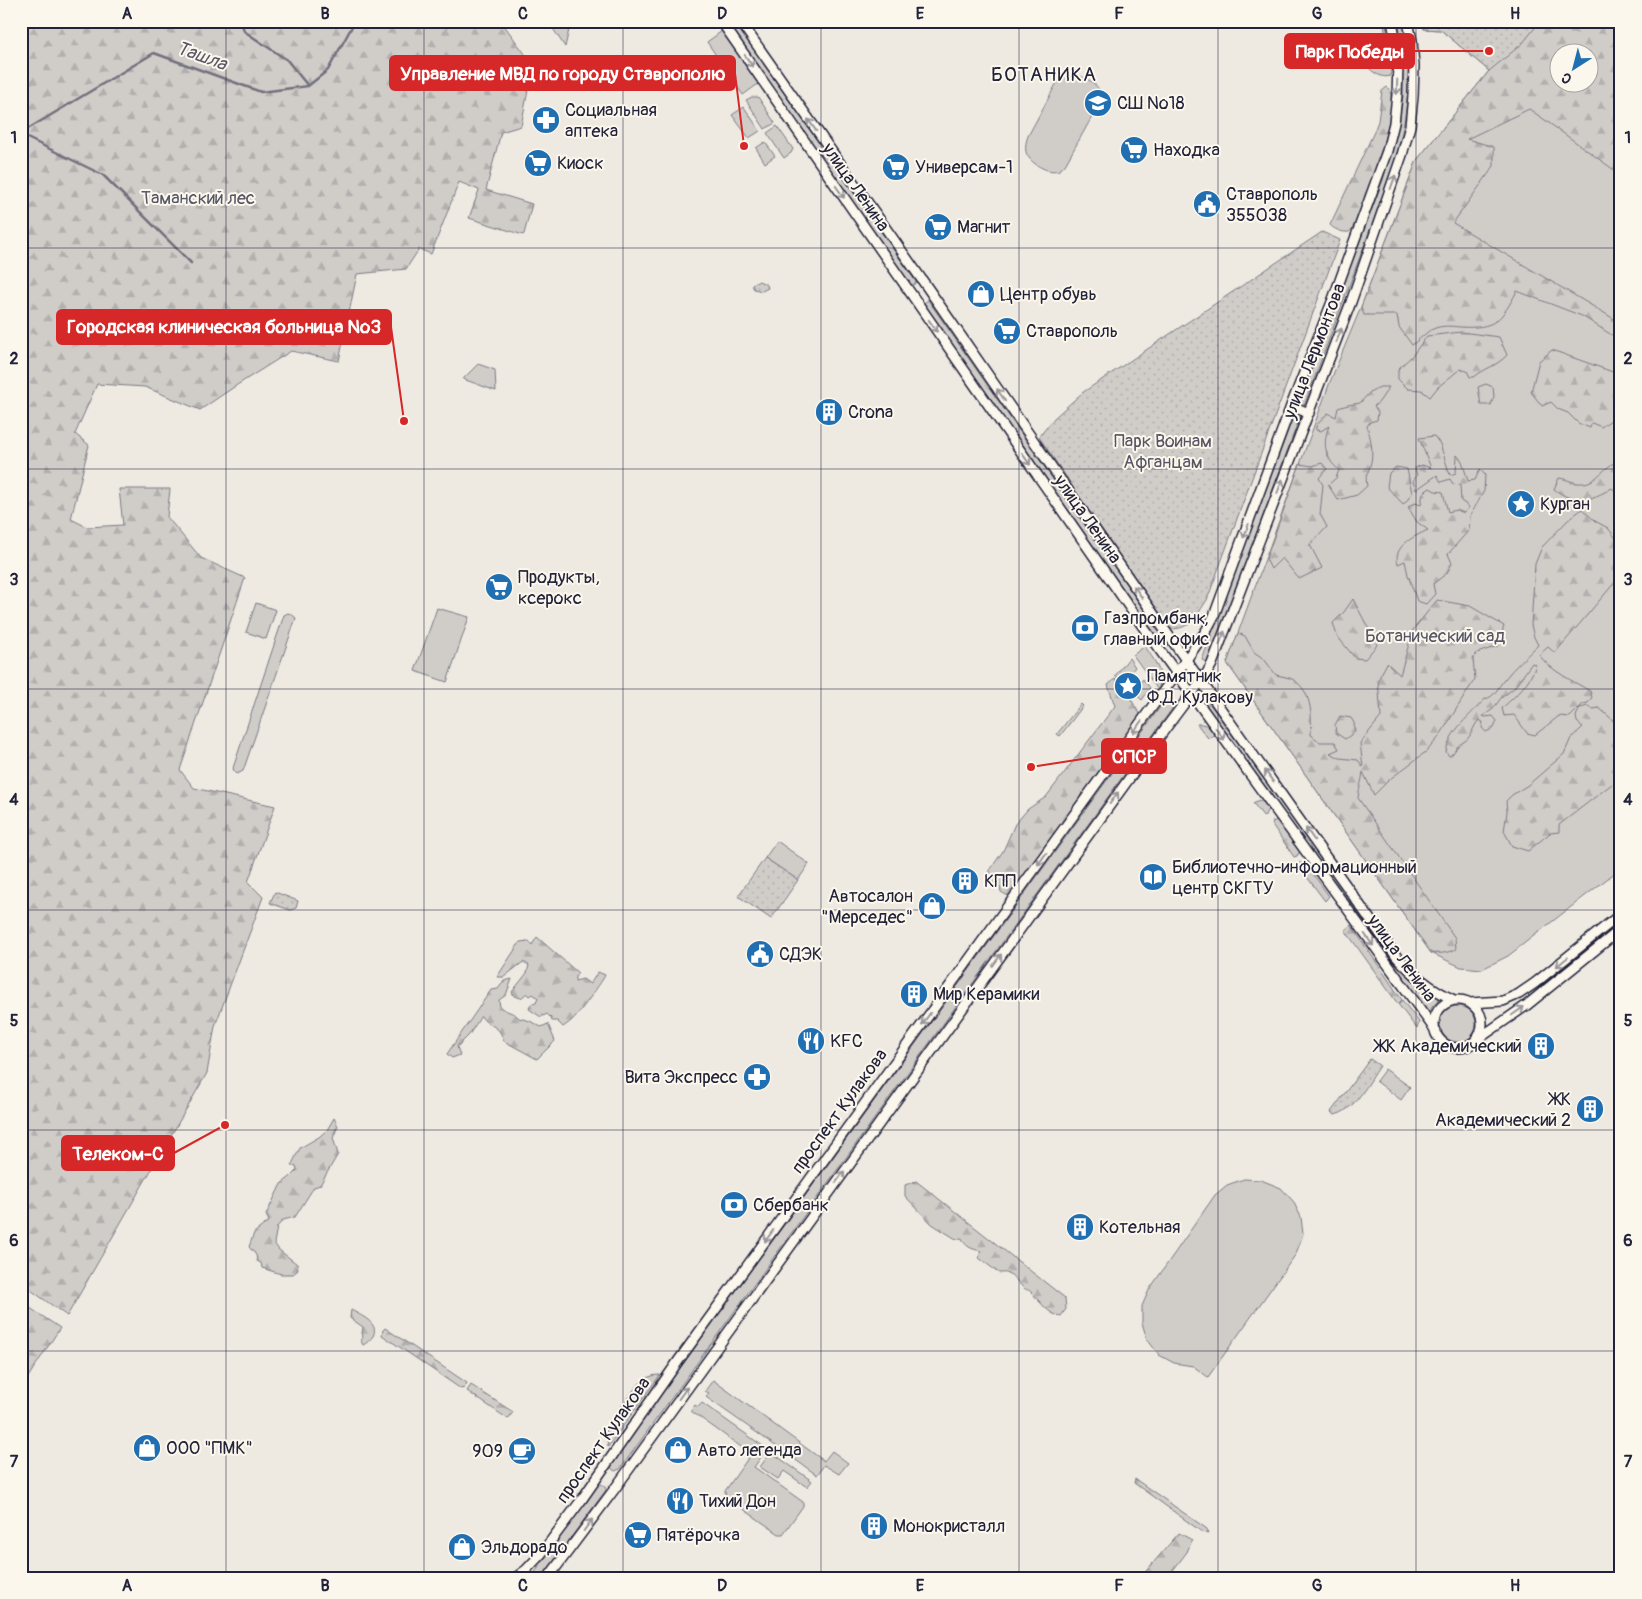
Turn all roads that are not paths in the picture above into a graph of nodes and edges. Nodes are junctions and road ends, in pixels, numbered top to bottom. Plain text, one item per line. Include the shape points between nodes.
1 (721, 21) edge
2 (740, 21) edge
3 (1392, 21) edge
4 (1408, 21) edge
5 (1291, 406) junction
6 (1309, 413) junction
7 (1186, 660) junction
8 (1176, 674) junction
9 (1202, 682) junction
10 (1191, 695) junction
11 (1621, 914) edge
12 (1621, 929) edge
13 (1454, 1000) junction
14 (1470, 1003) junction
15 (1436, 1031) junction
16 (1478, 1039) junction
17 (517, 1577) edge
18 (548, 1578) edge

1 -> 8 main road, улица Ленина
7 -> 2 main road, улица Ленина
3 -> 5 main road, улица Лермонтова via 1398,66 1397,95 1387,151
6 -> 4 main road, улица Лермонтова via 1351,302 1410,126 1414,66
5 - 6 main road
5 -> 7 main road, улица Лермонтова via 1214,616
9 -> 6 main road, улица Лермонтова via 1212,664
7 - 8 main road, проспект Кулакова
7 - 9 main road, улица Ленина
8 - 10 main road, улица Ленина
8 -> 17 main road, проспект Кулакова via 679,1360 580,1502 540,1554
9 - 10 main road, проспект Кулакова
13 -> 9 main road, улица Ленина via 1417,978 1396,956
10 -> 15 main road, улица Ленина
18 -> 10 main road, проспект Кулакова
11 -> 14 main road via 1519,994 1503,1001
16 -> 12 main road via 1532,1001
13 - 14 main road
13 - 15 main road via 1440,1008 1434,1023
14 - 16 main road via 1481,1015
15 - 16 main road via 1446,1045 1455,1048 1464,1048

